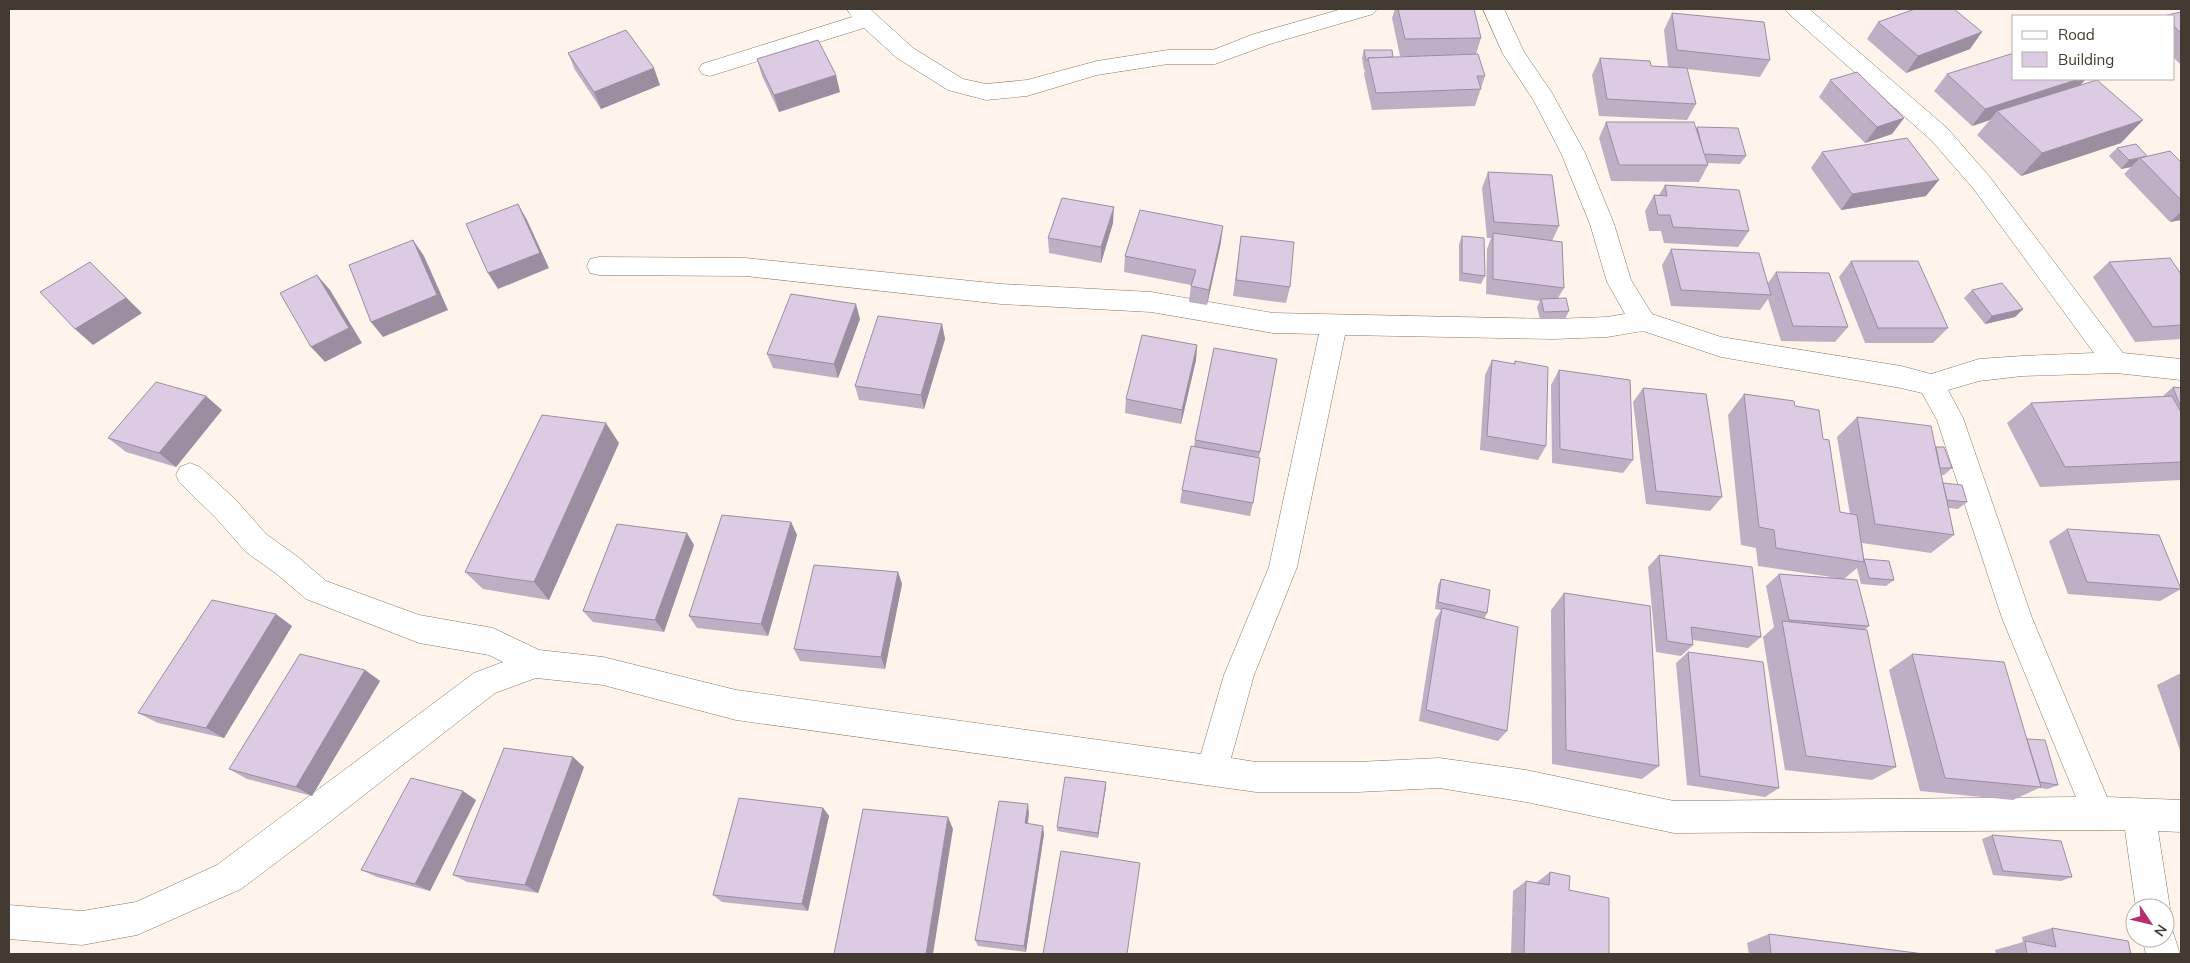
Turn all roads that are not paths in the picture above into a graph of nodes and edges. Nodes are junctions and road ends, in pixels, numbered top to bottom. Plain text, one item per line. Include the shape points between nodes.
1 (1366, 9) edge
2 (1494, 9) edge
3 (1796, 9) edge
4 (863, 14) edge
5 (710, 69) dead end
6 (599, 266) dead end
7 (1643, 321) junction
8 (1334, 325) junction
9 (2116, 363) junction
10 (2181, 369) edge
11 (1931, 386) junction
12 (190, 475) dead end
13 (536, 664) junction
14 (1212, 772) junction
15 (2098, 813) junction
16 (2139, 813) junction
17 (2181, 816) edge
18 (2152, 898) edge
19 (9, 922) edge

1 - 4 street via 1262,39 1215,57 1168,57 1097,68 1026,88 986,92 956,85 905,53
2 - 7 street via 1514,54 1544,98 1573,153 1602,224 1619,282
3 - 9 street via 1938,134 1981,182
4 - 5 street
6 - 8 street via 745,267 1001,294 1151,302 1273,323
7 - 8 street via 1607,327 1554,329
7 - 11 street via 1721,347 1901,377
8 - 14 street via 1283,567 1239,675
9 - 10 street
9 - 11 street via 1979,370
11 - 15 street via 1950,418 2017,618
12 - 13 street via 256,544 316,590 419,629 493,642
13 - 14 street via 603,671 736,705
13 - 19 street via 485,683 228,877 137,918 82,928
14 - 15 street via 1256,778 1439,773 1526,786 1674,817
15 - 16 street
16 - 17 street
16 - 18 street

